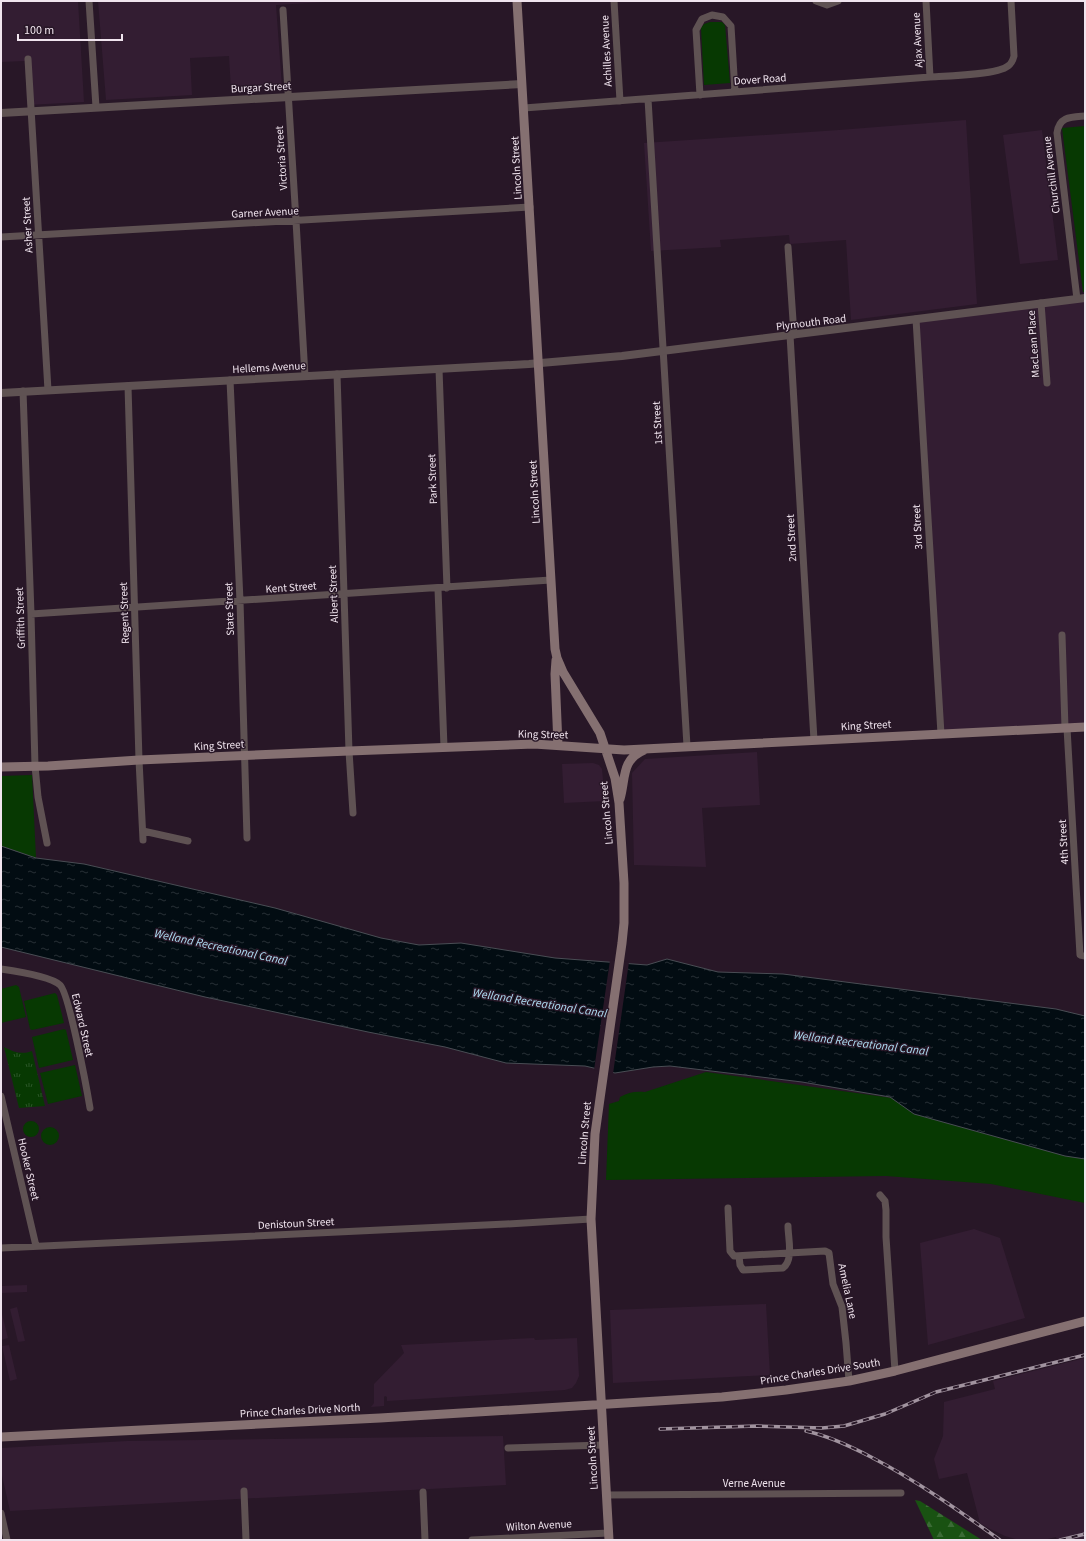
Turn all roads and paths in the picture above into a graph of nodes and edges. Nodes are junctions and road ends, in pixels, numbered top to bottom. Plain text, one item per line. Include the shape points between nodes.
1 (89, 1) edge
2 (517, 1) edge
3 (614, 1) edge
4 (816, 1) edge
5 (838, 1) edge
6 (926, 1) edge
7 (1012, 1) edge
8 (282, 10) dead end
9 (28, 59) dead end
10 (930, 77) junction
11 (522, 84) junction
12 (735, 92) junction
13 (700, 95) junction
14 (288, 97) junction
15 (648, 99) junction
16 (620, 101) junction
17 (96, 107) junction
18 (524, 108) junction
19 (32, 112) junction
20 (1, 113) edge
21 (1085, 116) edge
22 (530, 207) junction
23 (296, 221) junction
24 (39, 235) junction
25 (1, 237) edge
26 (788, 247) dead end
27 (1081, 299) edge
28 (1041, 303) junction
29 (916, 320) junction
30 (792, 335) junction
31 (664, 351) junction
32 (539, 363) junction
33 (439, 369) junction
34 (337, 374) junction
35 (305, 376) junction
36 (230, 380) junction
37 (1048, 382) dead end
38 (128, 386) junction
39 (48, 390) junction
40 (23, 391) junction
41 (1, 393) edge
42 (551, 580) junction
43 (447, 588) junction
44 (438, 589) junction
45 (344, 594) junction
46 (240, 601) junction
47 (135, 608) junction
48 (31, 614) junction
49 (1062, 635) dead end
50 (557, 658) junction
51 (1085, 727) edge
52 (1066, 728) junction
53 (941, 734) junction
54 (814, 740) junction
55 (558, 745) junction
56 (687, 746) junction
57 (444, 747) junction
58 (606, 749) junction
59 (648, 749) junction
60 (349, 751) junction
61 (244, 755) junction
62 (139, 760) junction
63 (35, 766) junction
64 (1, 767) edge
65 (619, 803) junction
66 (353, 813) dead end
67 (143, 831) junction
68 (247, 838) dead end
69 (143, 840) dead end
70 (188, 841) dead end
71 (47, 843) dead end
72 (1083, 955) edge
73 (1, 969) edge
74 (1, 1096) edge
75 (90, 1108) dead end
76 (3, 1116) edge
77 (880, 1195) dead end
78 (728, 1208) dead end
79 (591, 1219) junction
80 (788, 1226) dead end
81 (36, 1246) junction
82 (1, 1248) edge
83 (789, 1253) junction
84 (740, 1256) junction
85 (1085, 1321) edge
86 (895, 1371) junction
87 (849, 1381) junction
88 (600, 1404) junction
89 (1, 1436) edge
90 (603, 1445) junction
91 (508, 1448) dead end
92 (244, 1491) dead end
93 (423, 1492) dead end
94 (901, 1493) dead end
95 (606, 1495) junction
96 (1, 1513) edge
97 (608, 1536) edge
98 (7, 1540) edge
99 (246, 1540) edge
100 (425, 1540) edge
101 (472, 1540) edge

1 - 17 street
2 - 11 main road, Lincoln Street
3 - 16 street, Achilles Avenue
4 - 5 street via 826,5
6 - 10 street, Ajax Avenue
7 - 10 street, Dover Road via 1014,56 1008,66 997,71
8 - 14 street, Victoria Street
9 - 19 street, Asher Street
10 - 12 street, Dover Road
11 - 14 street, Burgar Street
11 - 18 main road, Lincoln Street
12 - 13 street, Dover Road
12 - 13 street via 731,26 719,15 712,15 702,19 696,30
13 - 15 street, Dover Road
14 - 17 street, Burgar Street
14 - 23 street, Victoria Street
15 - 16 street, Dover Road
15 - 31 street, 1st Street
16 - 18 street, Dover Road
17 - 19 street, Burgar Street
18 - 22 main road, Lincoln Street
19 - 20 street, Burgar Street
19 - 24 street, Asher Street
21 - 27 street, Churchill Avenue via 1062,120 1057,133
22 - 23 street, Garner Avenue
22 - 32 main road, Lincoln Street
23 - 24 street, Garner Avenue
23 - 35 street, Victoria Street
24 - 25 street, Garner Avenue
24 - 39 street, Asher Street
26 - 30 street, 2nd Street
27 - 28 street, Plymouth Road
28 - 29 street, Plymouth Road
28 - 37 street, MacLean Place
29 - 30 street, Plymouth Road
29 - 53 street, 3rd Street
30 - 31 street, Plymouth Road
30 - 54 street, 2nd Street
31 - 32 street, Plymouth Road
31 - 56 street, 1st Street
32 - 33 street, Hellems Avenue
32 - 42 main road, Lincoln Street
33 - 34 street, Hellems Avenue
33 - 43 street, Park Street
34 - 35 street, Hellems Avenue
34 - 45 street, Albert Street
35 - 36 street, Hellems Avenue
36 - 38 street, Hellems Avenue
36 - 46 street, State Street
38 - 39 street, Hellems Avenue
38 - 47 street, Regent Street
39 - 40 street, Hellems Avenue
40 - 41 street, Hellems Avenue
40 - 48 street, Griffith Street
42 - 43 street, Kent Street
42 - 50 main road, Lincoln Street
43 - 44 street, Kent Street
44 - 45 street, Kent Street
44 - 57 street
45 - 46 street, Kent Street
45 - 60 street, Albert Street
46 - 47 street, Kent Street
46 - 61 street, State Street
47 - 48 street, Kent Street
47 - 62 street, Regent Street
48 - 63 street, Griffith Street
49 - 52 street, 4th Street
50 - 55 main road via 555,674
50 - 58 main road, Lincoln Street via 600,733
51 - 52 main road, King Street
52 - 53 main road, King Street
52 - 72 street, 4th Street
53 - 54 main road, King Street
54 - 56 main road, King Street
55 - 57 main road, King Street
55 - 58 main road, King Street
56 - 59 main road, King Street
57 - 60 main road, King Street
58 - 59 main road, King Street
58 - 65 main road, Lincoln Street
59 - 65 main road via 634,756 627,765
60 - 61 main road, King Street
60 - 66 street, Albert Street
61 - 62 main road, King Street
61 - 68 street, State Street
62 - 63 main road, King Street
62 - 67 street, Regent Street
63 - 64 main road, King Street
63 - 71 street, Griffith Street
65 - 79 main road, Lincoln Street via 624,923 601,1085 594,1148
67 - 69 street, Regent Street
67 - 70 street
73 - 75 street, Edward Street via 45,978 60,984 71,1016
74 - 76 street, Hooker Street
76 - 81 street, Hooker Street
77 - 86 street via 885,1201 886,1210
78 - 84 street via 731,1252 734,1256
79 - 81 street, Denistoun Street
79 - 88 main road, Lincoln Street
80 - 83 street
81 - 82 street, Denistoun Street
83 - 84 street
83 - 84 street via 786,1266 778,1269 742,1270
83 - 87 street, Amelia Lane via 829,1253 833,1284 842,1307
85 - 86 main road, Prince Charles Drive South
86 - 87 main road, Prince Charles Drive South
87 - 88 main road, Prince Charles Drive South via 727,1396
88 - 89 main road, Prince Charles Drive North via 380,1418
88 - 90 main road, Lincoln Street
90 - 91 street
90 - 95 main road, Lincoln Street
92 - 99 street
93 - 100 street
94 - 95 street, Verne Avenue
95 - 97 main road, Lincoln Street
96 - 98 street
97 - 101 street, Wilton Avenue

